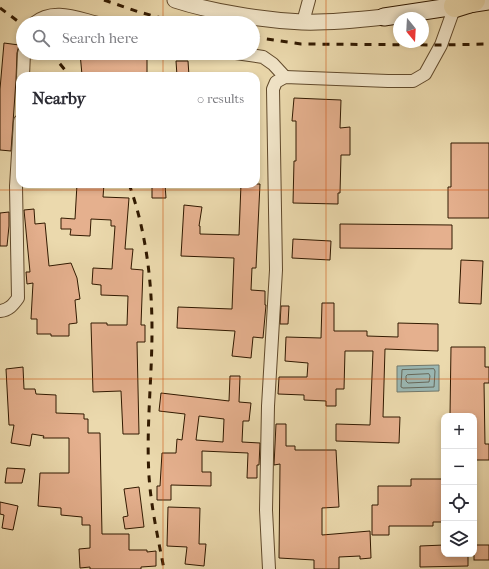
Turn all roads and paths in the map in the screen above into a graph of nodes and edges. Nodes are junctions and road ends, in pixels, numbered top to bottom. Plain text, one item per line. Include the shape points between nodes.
1 (175, 0) edge
2 (309, 0) edge
3 (489, 1) edge
4 (465, 3) edge
5 (47, 16) edge
6 (71, 16) edge
7 (254, 16) edge
8 (260, 17) edge
9 (384, 17) joint
10 (303, 22) junction
11 (260, 56) edge
12 (24, 60) edge
13 (23, 72) edge
14 (285, 77) junction
15 (16, 188) edge
16 (0, 311) edge
17 (269, 569) edge

1 - 7 street via 221,12
2 - 10 street
3 - 4 main road
4 - 9 main road
4 - 14 street via 425,74 413,81
5 - 6 street
8 - 10 street
9 - 10 street
11 - 14 street via 273,64
12 - 13 street
14 - 17 street via 276,82 273,89 276,270 266,510
15 - 16 street via 18,298 12,306

